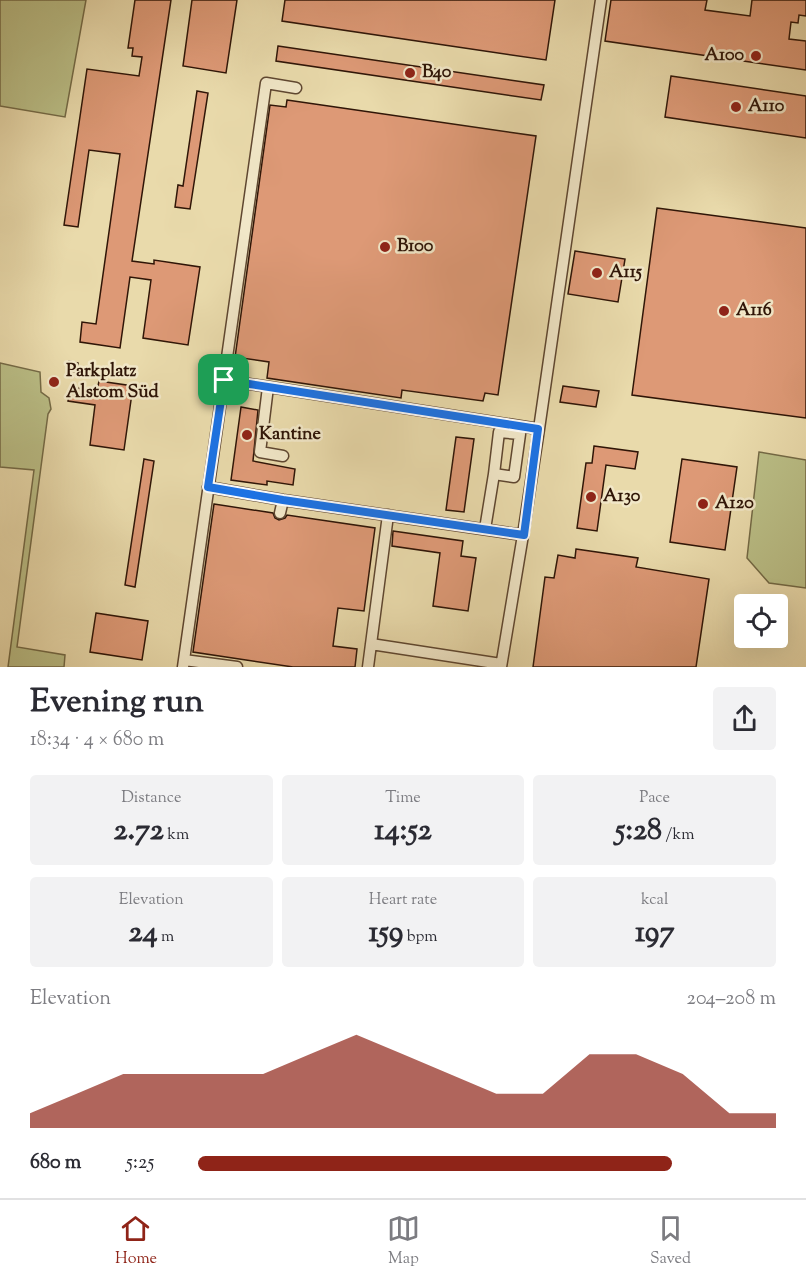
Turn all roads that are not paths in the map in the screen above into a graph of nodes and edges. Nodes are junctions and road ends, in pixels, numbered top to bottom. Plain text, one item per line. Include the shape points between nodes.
1 (601, 0) edge
2 (296, 88) dead end
3 (224, 380) junction
4 (268, 387) junction
5 (538, 429) junction
6 (283, 456) dead end
7 (494, 474) dead end
8 (208, 487) junction
9 (283, 500) junction
10 (280, 513) dead end
11 (388, 515) junction
12 (485, 529) junction
13 (524, 535) junction
14 (371, 644) junction
15 (183, 663) edge
16 (501, 666) edge
17 (237, 667) edge
18 (368, 667) edge

1 - 5 lane
2 - 3 lane via 266,83
3 - 4 lane
3 - 8 lane
4 - 5 lane
4 - 6 lane via 260,452
5 - 13 lane
7 - 12 lane
8 - 9 lane
8 - 15 lane
9 - 10 lane
9 - 11 lane
11 - 12 lane
11 - 14 lane
12 - 13 lane
13 - 16 lane
14 - 16 lane
14 - 18 lane
15 - 17 lane

